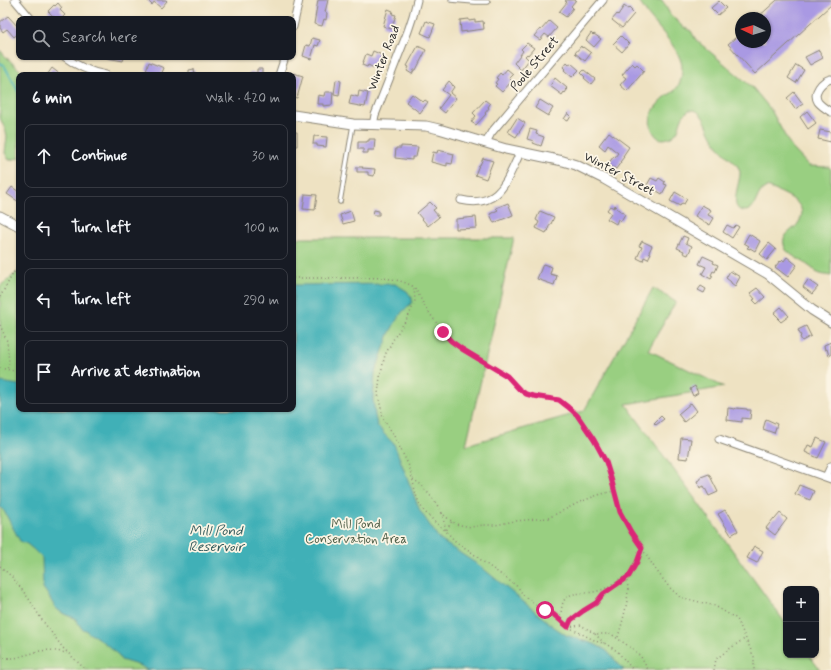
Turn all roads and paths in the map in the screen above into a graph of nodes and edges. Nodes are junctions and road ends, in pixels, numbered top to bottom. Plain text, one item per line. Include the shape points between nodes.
1 (14, 0) edge
2 (299, 0) edge
3 (417, 0) edge
4 (450, 0) edge
5 (603, 0) edge
6 (488, 2) dead end
7 (28, 16) edge
8 (295, 16) edge
9 (69, 60) edge
10 (284, 60) edge
11 (91, 72) edge
12 (280, 72) edge
13 (831, 79) edge
14 (831, 112) edge
15 (296, 114) edge
16 (353, 124) junction
17 (374, 125) junction
18 (486, 144) junction
19 (520, 152) junction
20 (461, 200) dead end
21 (340, 202) dead end
22 (0, 216) edge
23 (16, 224) edge
24 (16, 270) edge
25 (296, 278) edge
26 (414, 287) junction
27 (0, 297) edge
28 (831, 322) edge
29 (0, 325) edge
30 (0, 369) edge
31 (8, 370) junction
32 (16, 371) edge
33 (719, 439) dead end
34 (831, 466) edge
35 (828, 478) edge
36 (413, 480) junction
37 (614, 491) junction
38 (442, 513) junction
39 (452, 521) junction
40 (446, 531) junction
41 (642, 548) junction
42 (0, 566) edge
43 (629, 576) junction
44 (626, 579) junction
45 (561, 621) junction
46 (568, 627) junction
47 (595, 634) junction
48 (617, 638) junction
49 (746, 638) junction
50 (604, 643) junction
51 (68, 653) junction
52 (0, 658) edge
53 (86, 670) edge
54 (633, 670) edge
55 (650, 670) edge
56 (714, 670) edge
57 (754, 670) edge

1 - 7 street
2 - 8 street
3 - 17 street, Winter Road via 408,31 375,115
4 - 6 lane
5 - 18 street, Poole Street via 491,133
9 - 11 street
10 - 12 street
13 - 14 street via 821,84 816,96 820,104
15 - 16 street, Winter Street
16 - 17 street, Winter Street
16 - 21 lane
17 - 18 street, Winter Street via 426,126
18 - 19 street, Winter Street
19 - 20 street via 497,194 487,200
19 - 28 street, Winter Street via 570,163 596,175 768,274
22 - 23 street
24 - 27 path
25 - 26 path via 392,279
26 - 36 path via 415,302 385,355 378,394 383,418 409,466
26 - 37 path via 451,341 507,376 526,394 559,400 577,415 606,462
29 - 31 path via 7,341
30 - 31 path
31 - 32 path
33 - 35 street
34 - 35 street
36 - 38 path via 420,484
36 - 40 path via 423,510
37 - 39 path via 580,502 548,518 471,528
37 - 41 path via 620,512
38 - 39 path
38 - 40 path
39 - 40 path
40 - 45 path via 456,542 518,587 523,595
41 - 43 path
41 - 49 path via 669,587 680,597 714,606 737,619
42 - 51 path via 29,598 46,626
43 - 44 path
43 - 45 path via 624,576 602,590 574,594 565,598
44 - 46 path via 571,620
44 - 48 path via 626,608
45 - 46 path
46 - 47 path via 581,625
46 - 50 path
47 - 48 path via 611,634
47 - 50 path
48 - 55 path via 633,649
49 - 56 path via 716,659
49 - 57 path via 754,657
50 - 54 path via 618,652
51 - 52 path via 50,650 15,658
51 - 53 path

